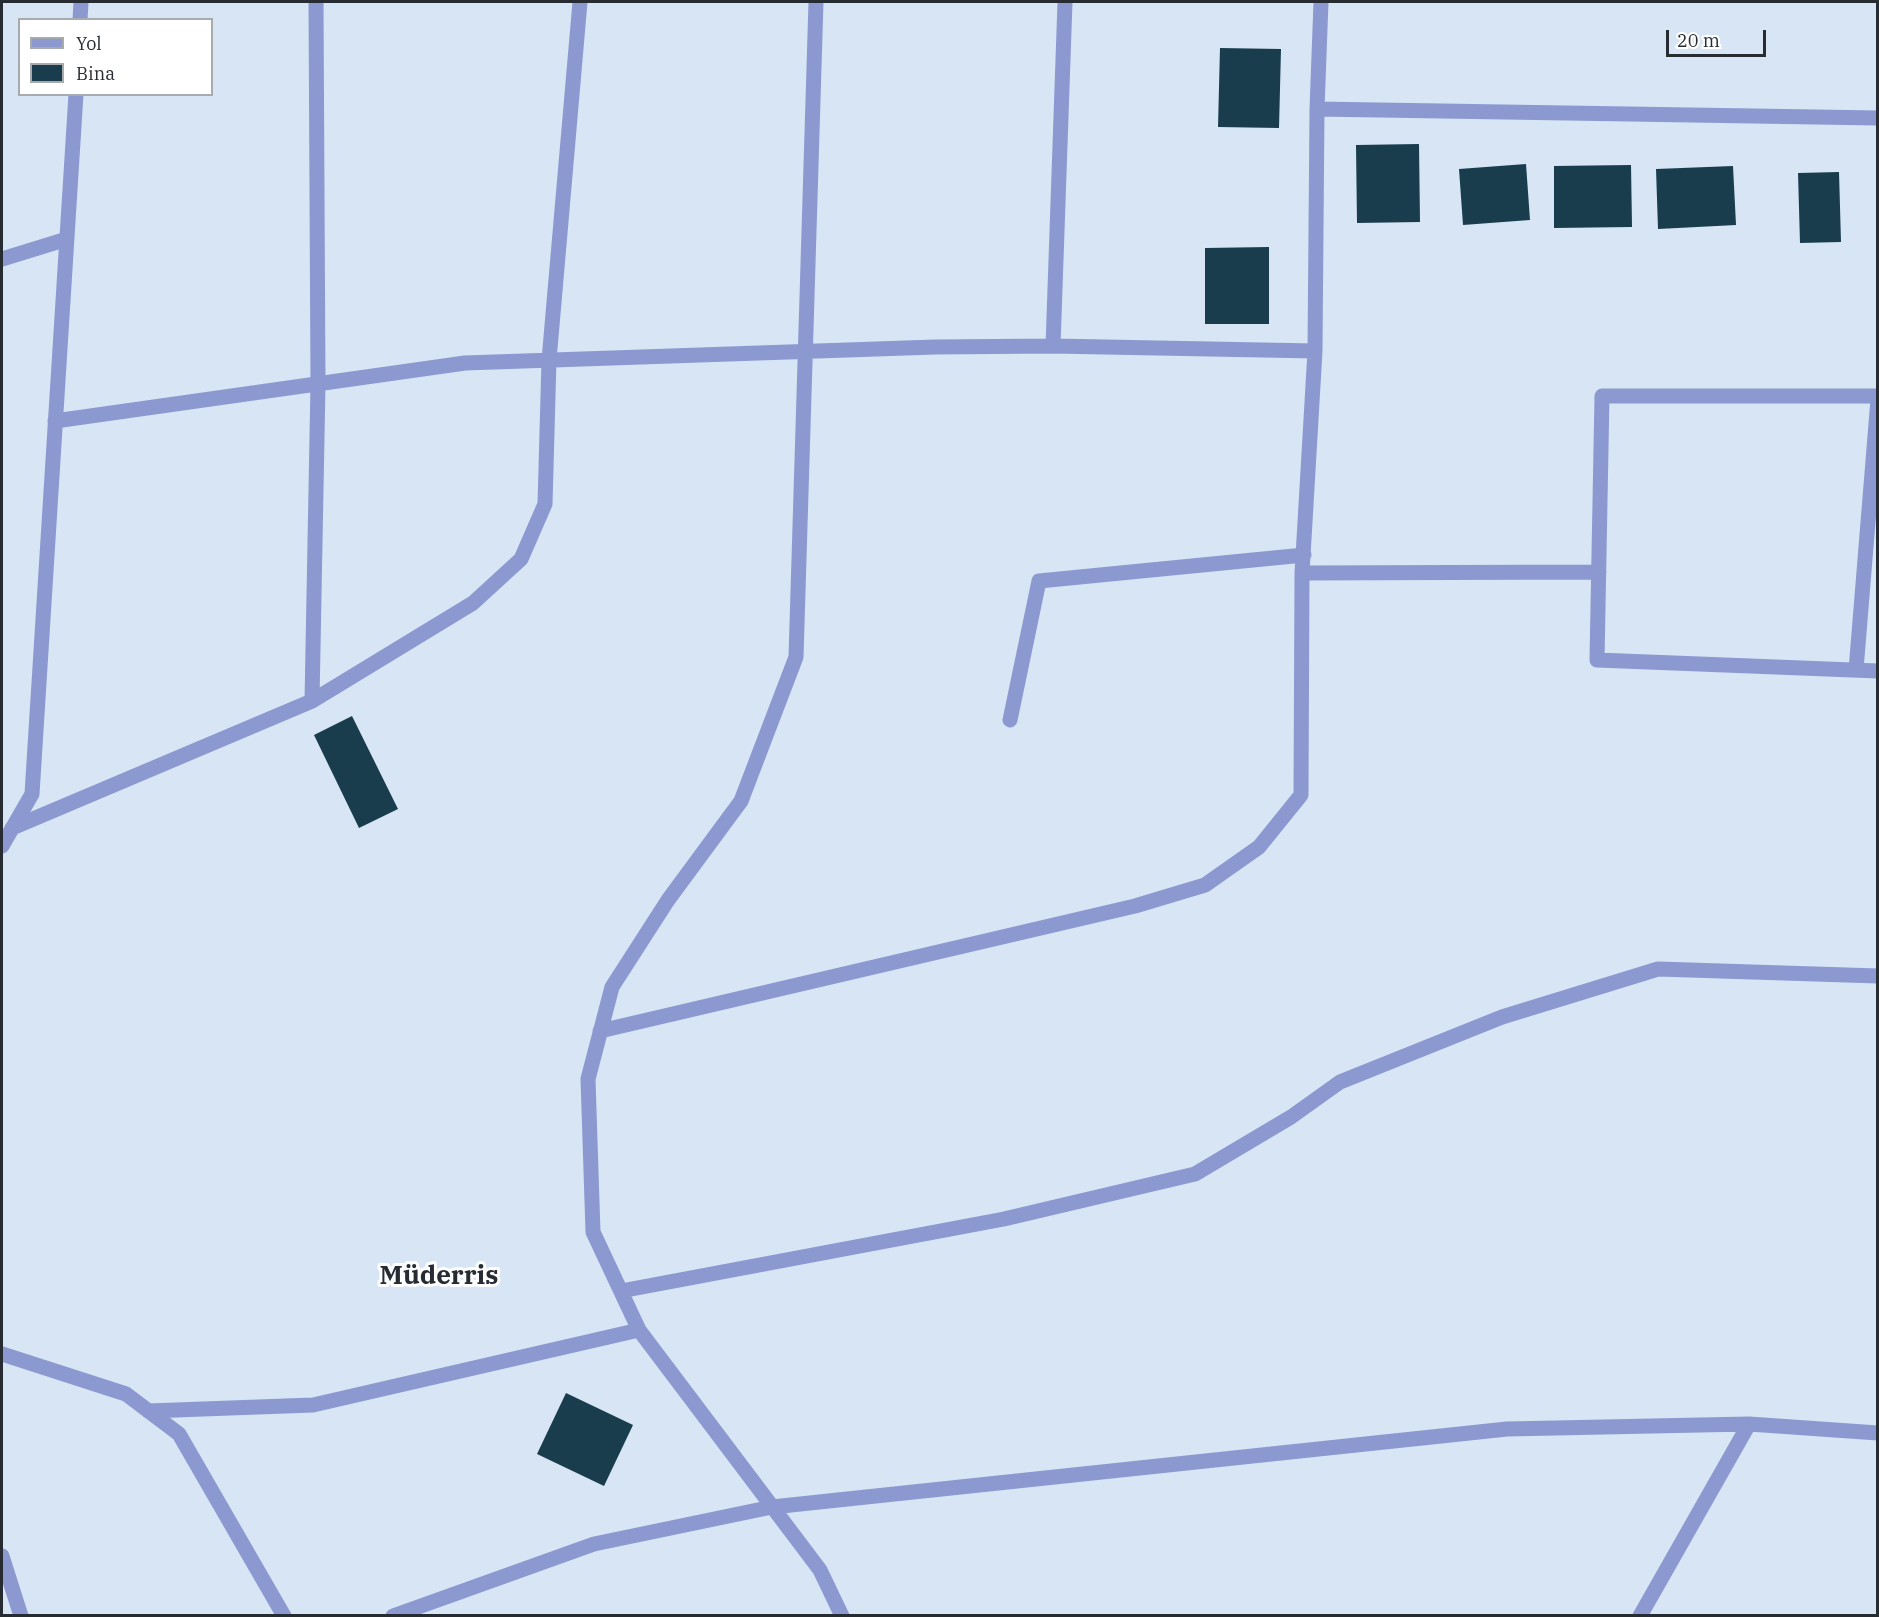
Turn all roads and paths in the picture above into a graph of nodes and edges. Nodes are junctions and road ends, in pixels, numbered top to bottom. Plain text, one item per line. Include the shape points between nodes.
1 (81, 2) edge
2 (316, 2) edge
3 (580, 2) edge
4 (816, 2) edge
5 (1065, 2) edge
6 (1321, 2) edge
7 (80, 18) edge
8 (76, 96) edge
9 (1317, 109) junction
10 (1878, 118) edge
11 (67, 239) junction
12 (2, 259) edge
13 (1053, 346) junction
14 (806, 351) junction
15 (1315, 351) junction
16 (549, 360) junction
17 (318, 384) junction
18 (1878, 397) edge
19 (55, 422) junction
20 (1304, 555) junction
21 (1599, 572) junction
22 (1302, 573) junction
23 (1856, 670) junction
24 (1878, 671) edge
25 (312, 701) junction
26 (1010, 720) dead end
27 (12, 828) junction
28 (2, 846) edge
29 (1878, 976) edge
30 (600, 1031) junction
31 (621, 1291) junction
32 (639, 1330) junction
33 (2, 1354) edge
34 (148, 1411) junction
35 (1749, 1424) junction
36 (1878, 1433) edge
37 (772, 1507) junction
38 (2, 1556) edge
39 (21, 1616) edge
40 (284, 1616) edge
41 (393, 1616) edge
42 (842, 1616) edge
43 (1640, 1616) edge

1 - 7 street
2 - 17 street
3 - 16 street
4 - 14 street
5 - 13 street
6 - 9 street
8 - 11 street
9 - 10 street
9 - 15 street
11 - 12 street
11 - 19 street
13 - 14 street
13 - 15 street
14 - 16 street
14 - 30 street via 796,657 741,801 668,900 612,987
15 - 20 street
16 - 17 street via 465,363
16 - 25 street via 545,504 521,559 473,603
17 - 19 street
17 - 25 street
18 - 21 street via 1602,396
18 - 23 street
19 - 27 street via 32,794
20 - 22 street
20 - 26 street via 1039,581
21 - 22 street
21 - 23 street via 1597,660
22 - 30 street via 1302,795 1258,847 1205,885 1135,906
23 - 24 street
25 - 27 street
27 - 28 street
29 - 31 street via 1658,969 1502,1017 1340,1082 1195,1174 1004,1219
30 - 31 street via 588,1079 593,1232
31 - 32 street
32 - 34 street via 313,1405
32 - 37 street
33 - 34 street via 126,1394
34 - 40 street via 179,1434
35 - 36 street
35 - 37 street via 1507,1429
35 - 43 street
37 - 41 street via 594,1544
37 - 42 street via 820,1570
38 - 39 street

